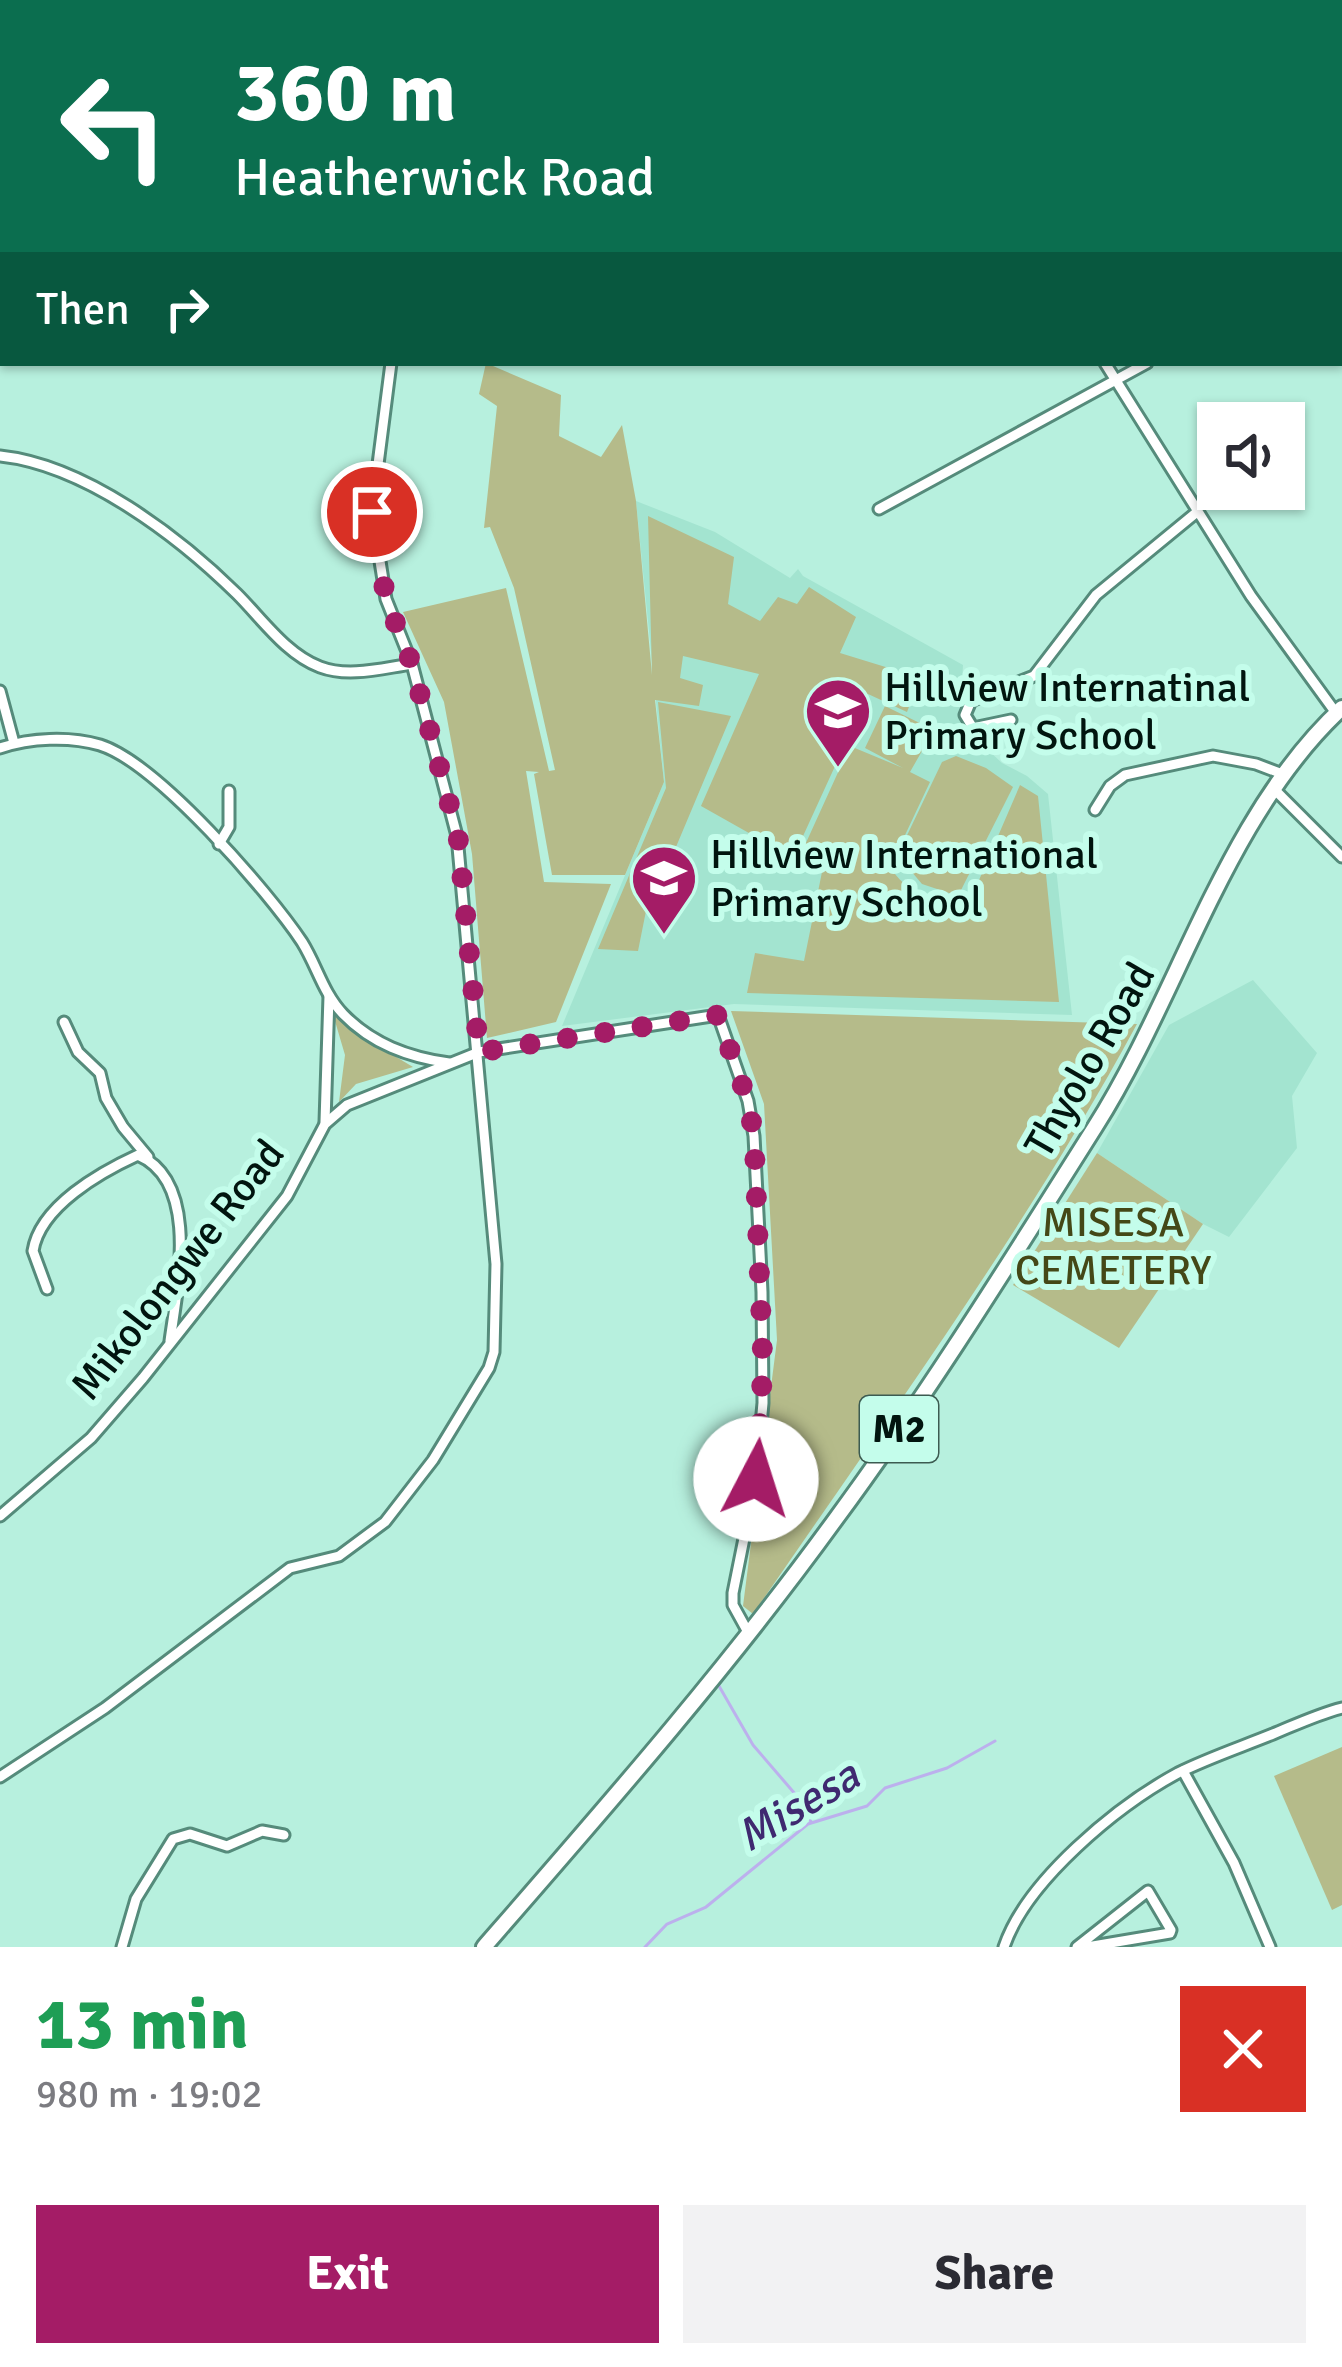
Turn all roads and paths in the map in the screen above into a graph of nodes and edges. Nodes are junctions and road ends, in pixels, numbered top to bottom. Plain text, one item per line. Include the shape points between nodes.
1 (391, 366) edge
2 (1107, 366) edge
3 (1141, 366) edge
4 (1114, 380) junction
5 (0, 456) edge
6 (879, 509) dead end
7 (1197, 512) junction
8 (412, 664) junction
9 (0, 691) edge
10 (1339, 711) edge
11 (1011, 721) dead end
12 (14, 743) junction
13 (0, 748) edge
14 (1285, 776) junction
15 (1274, 789) junction
16 (229, 791) dead end
17 (1095, 810) dead end
18 (219, 844) junction
19 (1342, 857) edge
20 (329, 996) junction
21 (64, 1022) dead end
22 (479, 1052) junction
23 (452, 1064) junction
24 (325, 1124) junction
25 (152, 1162) junction
26 (46, 1289) dead end
27 (169, 1344) junction
28 (0, 1516) edge
29 (749, 1634) junction
30 (1342, 1708) edge
31 (1183, 1771) junction
32 (0, 1778) edge
33 (284, 1834) dead end
34 (122, 1947) edge
35 (484, 1947) edge
36 (1004, 1947) edge
37 (1077, 1947) edge
38 (1087, 1947) edge
39 (1270, 1947) edge

1 - 8 street via 372,512 386,599
2 - 4 street
3 - 4 street
4 - 6 street
4 - 7 street
5 - 8 street via 89,486 176,538 274,634 320,666 361,672
7 - 10 street
7 - 11 street via 1096,595 1034,676 971,701 965,715 980,730
8 - 22 street via 458,836
9 - 12 street
10 - 14 highway, Thyolo Road / M2
12 - 13 street
12 - 18 street via 102,746 134,762
14 - 15 highway, Thyolo Road / M2
14 - 17 street via 1213,756 1125,775
15 - 19 street
15 - 29 highway, Thyolo Road / M2 via 1096,1124 895,1435
16 - 18 street via 229,826
18 - 20 street via 303,944
20 - 23 street via 343,1015 407,1057
20 - 24 street
21 - 25 street
22 - 23 street, Mikolongwe Road
22 - 29 street, Mikolongwe Road via 718,1015 754,1136 762,1292 756,1479 733,1593
22 - 32 street via 496,1264 494,1352 433,1460 359,1544 290,1568
23 - 24 street, Mikolongwe Road via 373,1092
24 - 27 street, Mikolongwe Road via 287,1196
25 - 26 street via 138,1155 120,1164 45,1223 33,1251
25 - 27 street via 182,1228
27 - 28 street, Mikolongwe Road via 91,1438
29 - 35 highway, Thyolo Road / M2
30 - 31 street
31 - 36 street via 1109,1821 1049,1877 1016,1916
31 - 39 street
33 - 34 street via 262,1832 227,1846 190,1834 173,1840 136,1899
37 - 38 street via 1148,1891 1171,1930

